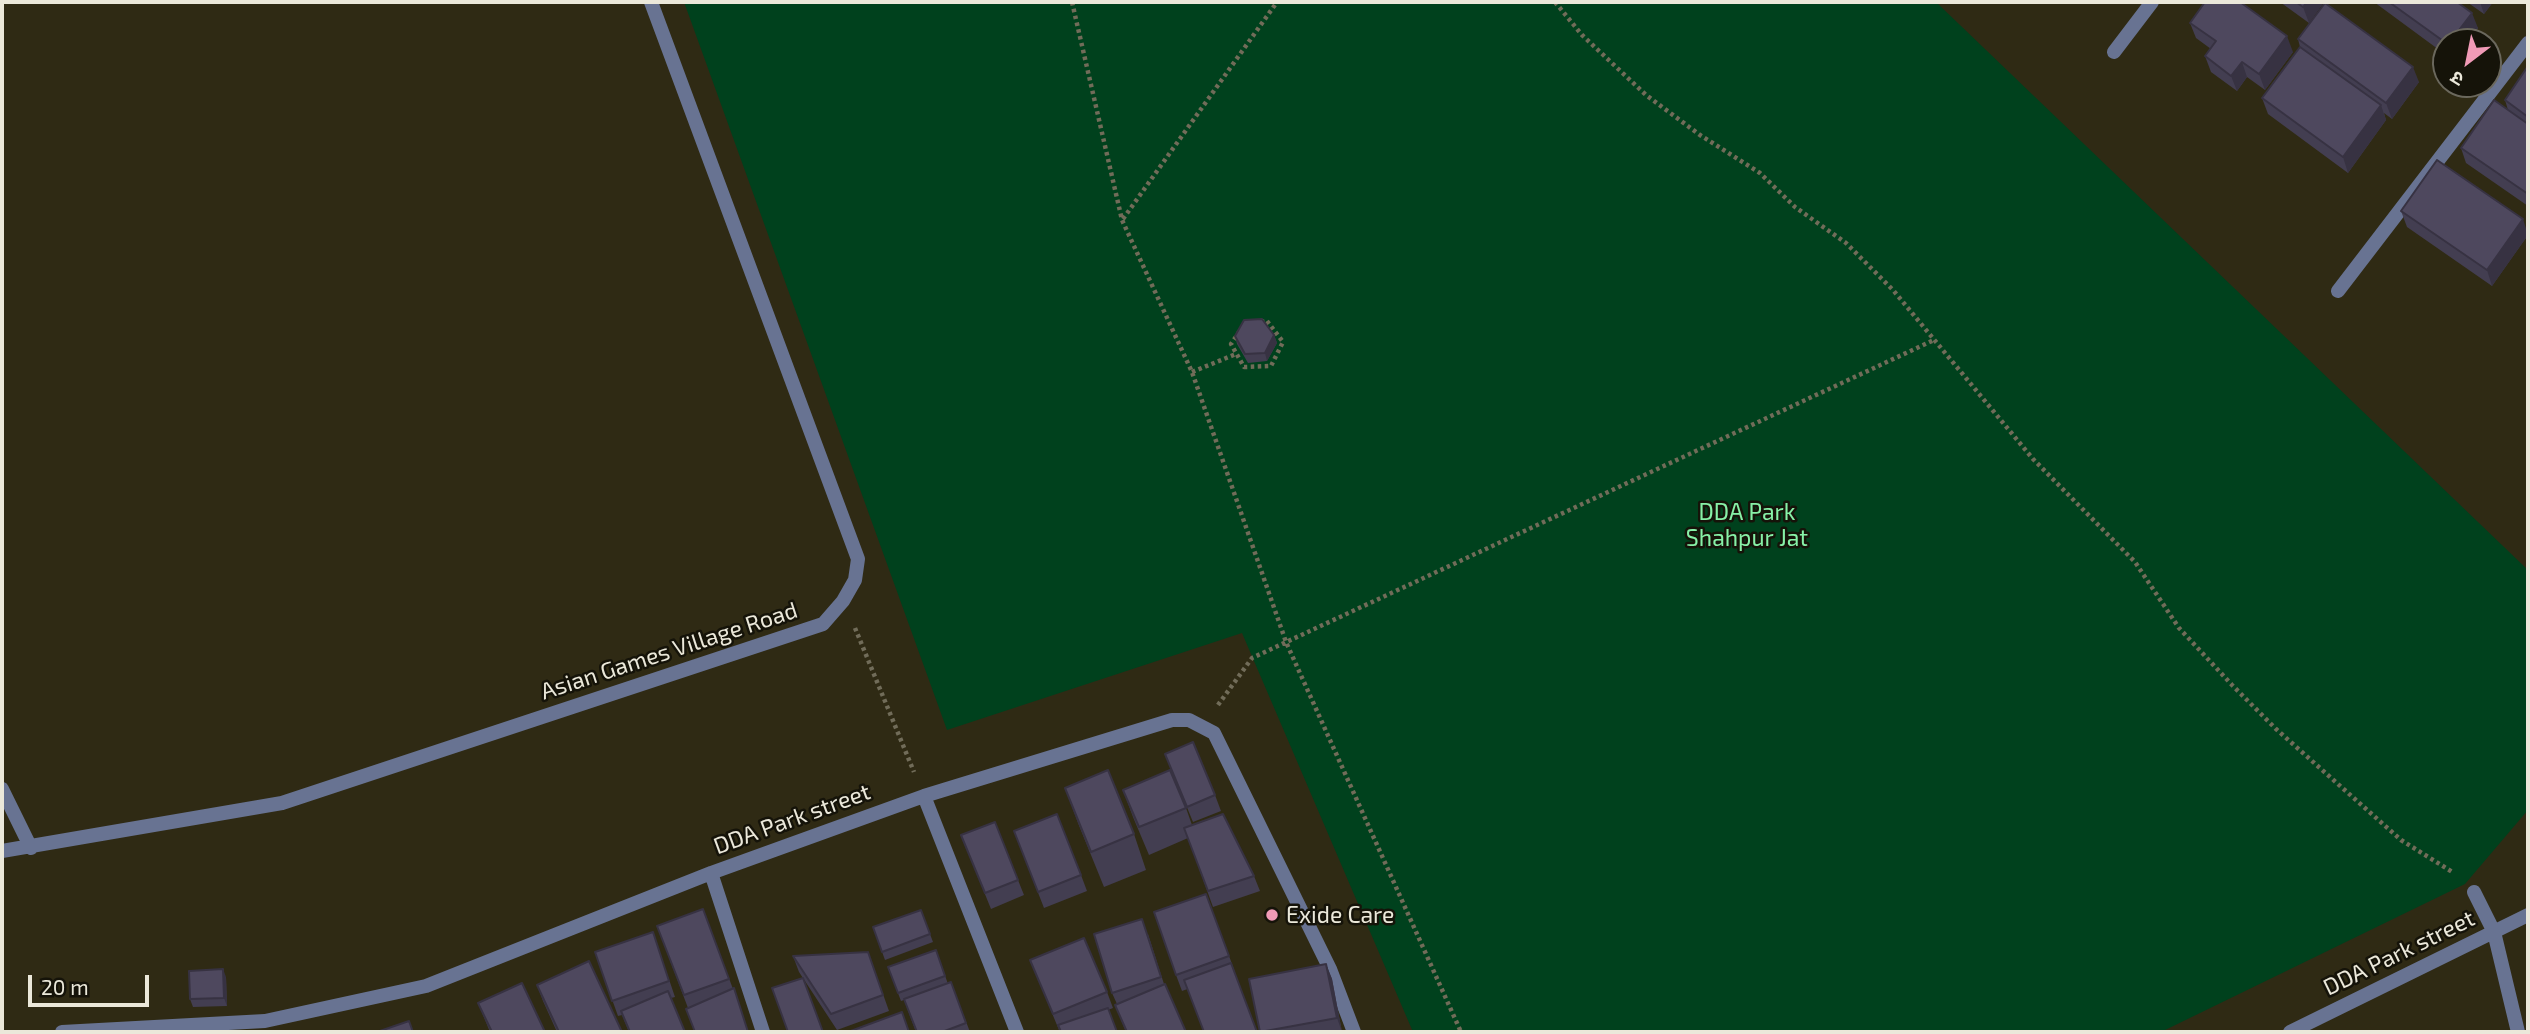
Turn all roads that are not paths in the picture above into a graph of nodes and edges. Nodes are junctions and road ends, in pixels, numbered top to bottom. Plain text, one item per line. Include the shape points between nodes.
1 (651, 2) edge
2 (2152, 2) edge
3 (2528, 43) edge
4 (2114, 52) dead end
5 (2338, 291) dead end
6 (2, 789) edge
7 (924, 796) junction
8 (31, 848) junction
9 (2, 851) edge
10 (711, 873) junction
11 (2474, 892) dead end
12 (2528, 915) edge
13 (2494, 932) junction
14 (266, 1027) edge
15 (62, 1032) edge
16 (763, 1032) edge
17 (1017, 1032) edge
18 (1354, 1032) edge
19 (2290, 1032) edge
20 (2518, 1032) edge

1 - 8 street, Asian Games Village Road via 858,559 855,580 843,601 824,624 282,803
2 - 4 street
3 - 5 street
6 - 8 street
7 - 10 street, DDA Park street
7 - 17 street
7 - 18 street, DDA Park street via 1172,720 1203,725 1214,733 1330,969
8 - 9 street, Asian Games Village Road
10 - 14 street, DDA Park street via 426,986
10 - 16 street
11 - 13 street
12 - 13 street, DDA Park street
13 - 19 street, DDA Park street
13 - 20 street
14 - 15 street, DDA Park street

